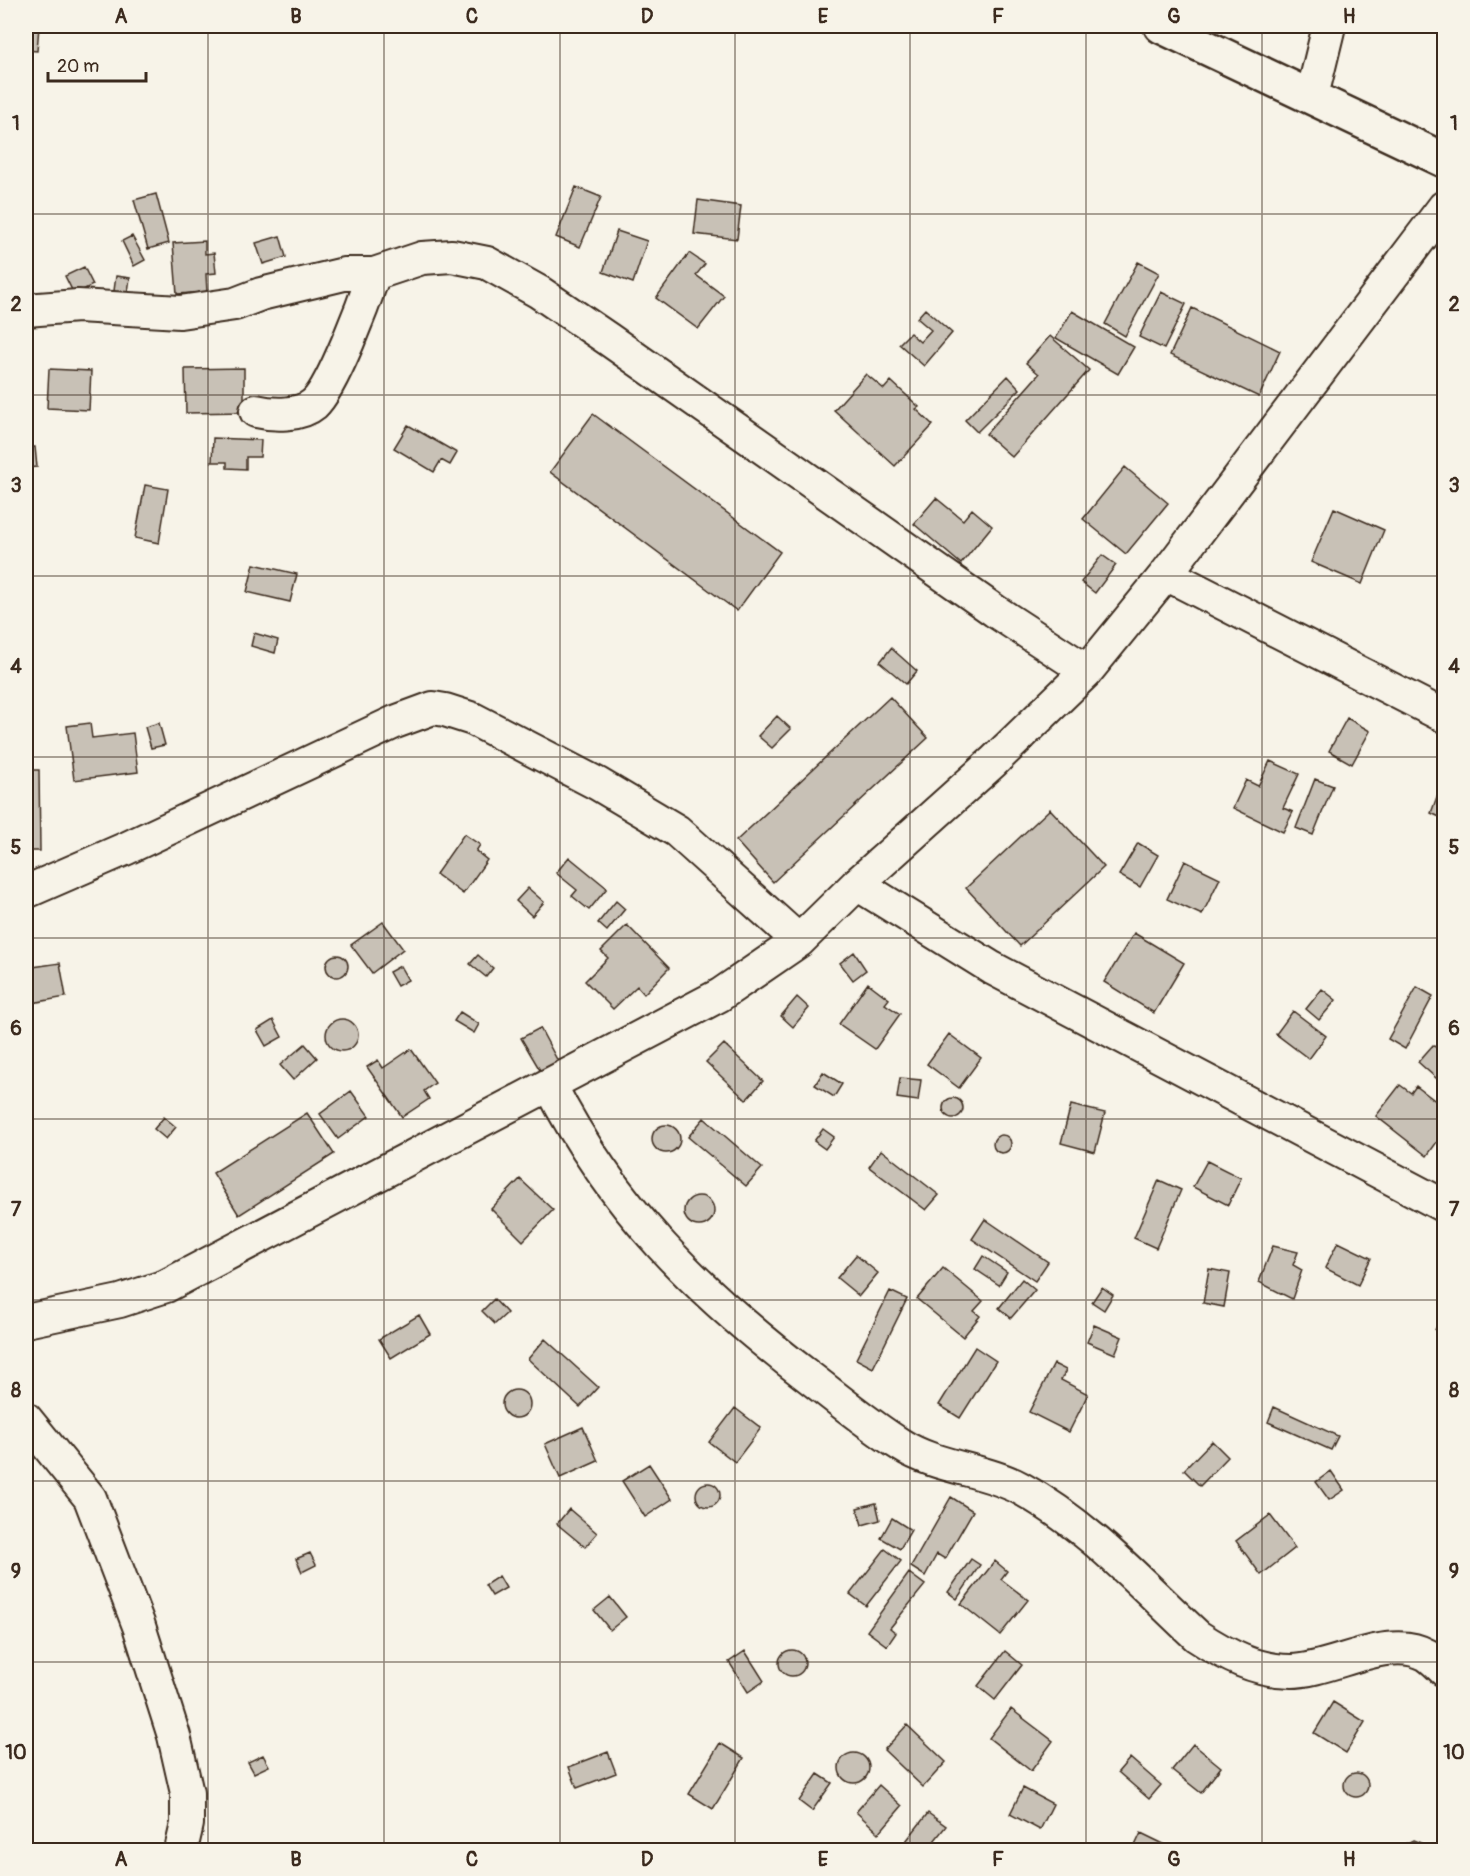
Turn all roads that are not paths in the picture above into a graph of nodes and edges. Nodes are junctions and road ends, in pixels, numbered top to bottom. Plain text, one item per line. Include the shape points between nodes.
1 (1161, 26) edge
2 (1329, 26) edge
3 (1312, 96) junction
4 (1444, 160) edge
5 (1444, 207) edge
6 (374, 273) junction
7 (26, 310) edge
8 (256, 411) dead end
9 (1166, 574) junction
10 (1087, 671) junction
11 (1444, 716) edge
12 (857, 884) junction
13 (26, 892) edge
14 (799, 941) junction
15 (550, 1085) junction
16 (1444, 1206) edge
17 (26, 1321) edge
18 (26, 1419) edge
19 (1444, 1670) edge
20 (181, 1851) edge

1 - 3 highway
2 - 3 street
3 - 4 highway
5 - 9 street
6 - 7 street via 344,274 234,304 180,312 78,306
6 - 8 street via 345,346 314,404 295,413
6 - 10 street via 422,258 452,256 487,263 539,292
9 - 10 street
9 - 11 street
10 - 12 street
12 - 14 street
12 - 16 street via 992,968
13 - 14 street via 433,708 473,719 510,737 677,831
14 - 15 street via 720,995
15 - 17 street via 166,1286 120,1301
15 - 19 street via 593,1161 676,1263 740,1323 903,1447 1018,1487 1077,1524 1197,1636 1259,1668 1293,1671 1387,1648 1425,1654
18 - 20 street via 90,1498 139,1626 174,1736 187,1793 187,1824

